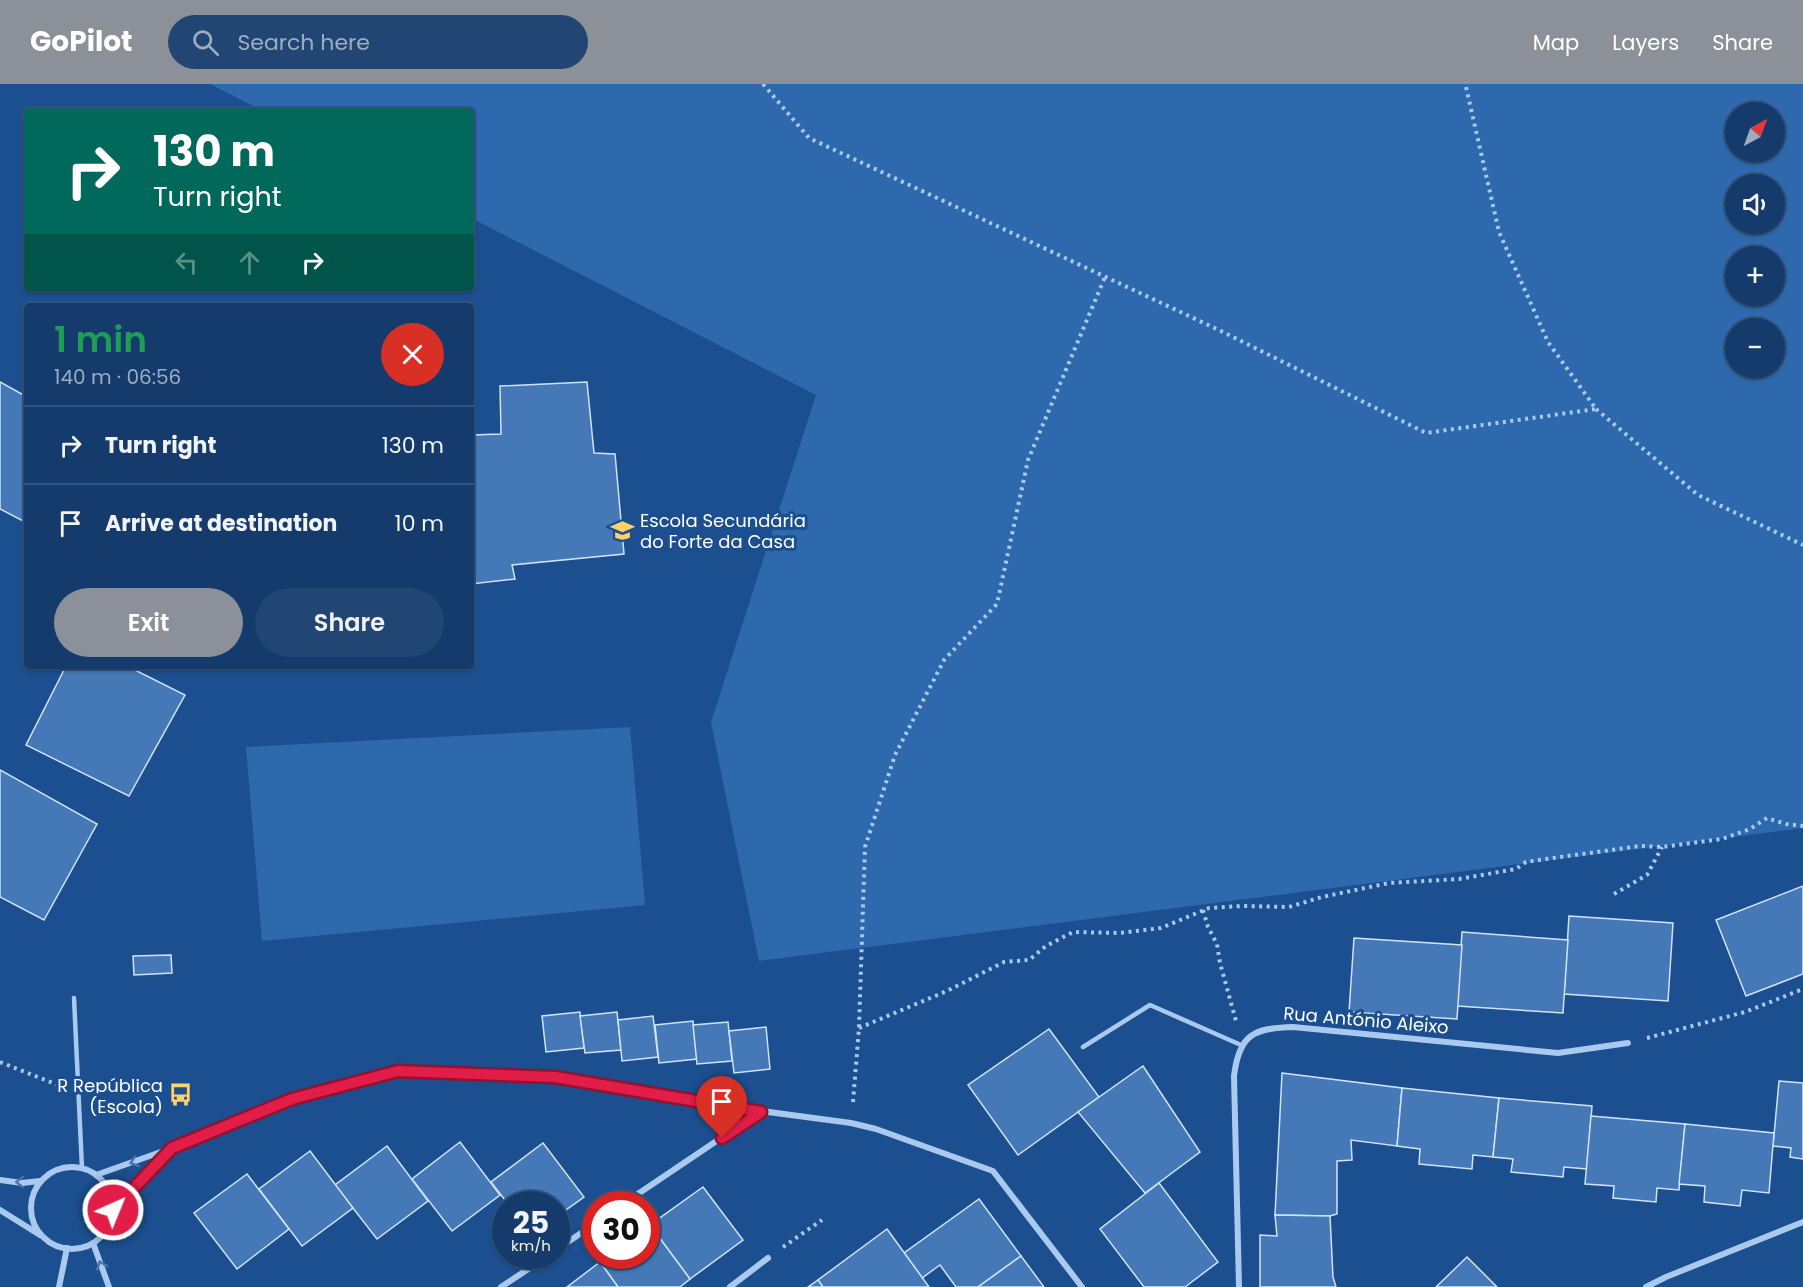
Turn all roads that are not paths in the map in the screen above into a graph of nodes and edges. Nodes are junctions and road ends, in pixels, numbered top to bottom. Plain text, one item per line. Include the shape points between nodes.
1 (74, 998) dead end
2 (1628, 1043) road end
3 (1241, 1045) junction
4 (1083, 1047) dead end
5 (761, 1112) junction
6 (172, 1148) junction
7 (82, 1168) junction
8 (96, 1175) junction
9 (0, 1180) edge
10 (40, 1181) junction
11 (642, 1191) edge
12 (0, 1210) edge
13 (113, 1210) junction
14 (1803, 1222) edge
15 (44, 1238) junction
16 (93, 1244) junction
17 (67, 1248) junction
18 (768, 1258) road end
19 (528, 1269) edge
20 (59, 1287) edge
21 (109, 1287) edge
22 (501, 1287) edge
23 (730, 1287) edge
24 (1082, 1287) edge
25 (1239, 1287) edge
26 (1646, 1287) edge

1 - 7 lane
2 - 3 street, Rua António Aleixo via 1558,1053 1273,1027 1254,1033
3 - 4 lane via 1150,1005
3 - 25 street via 1234,1076
5 - 6 street via 555,1077 398,1071 292,1099
5 - 11 street
5 - 24 street via 876,1129 993,1171
6 -> 8 street
6 - 13 street
7 - 8 street
7 - 10 street via 59,1169
8 - 13 street via 112,1197
10 -> 9 street
10 - 15 street via 31,1204 34,1223
12 - 15 street
13 - 16 street via 110,1224
14 - 26 street
15 - 17 street
16 - 17 street
21 -> 16 street
17 - 20 street
18 - 23 street
19 - 22 street

